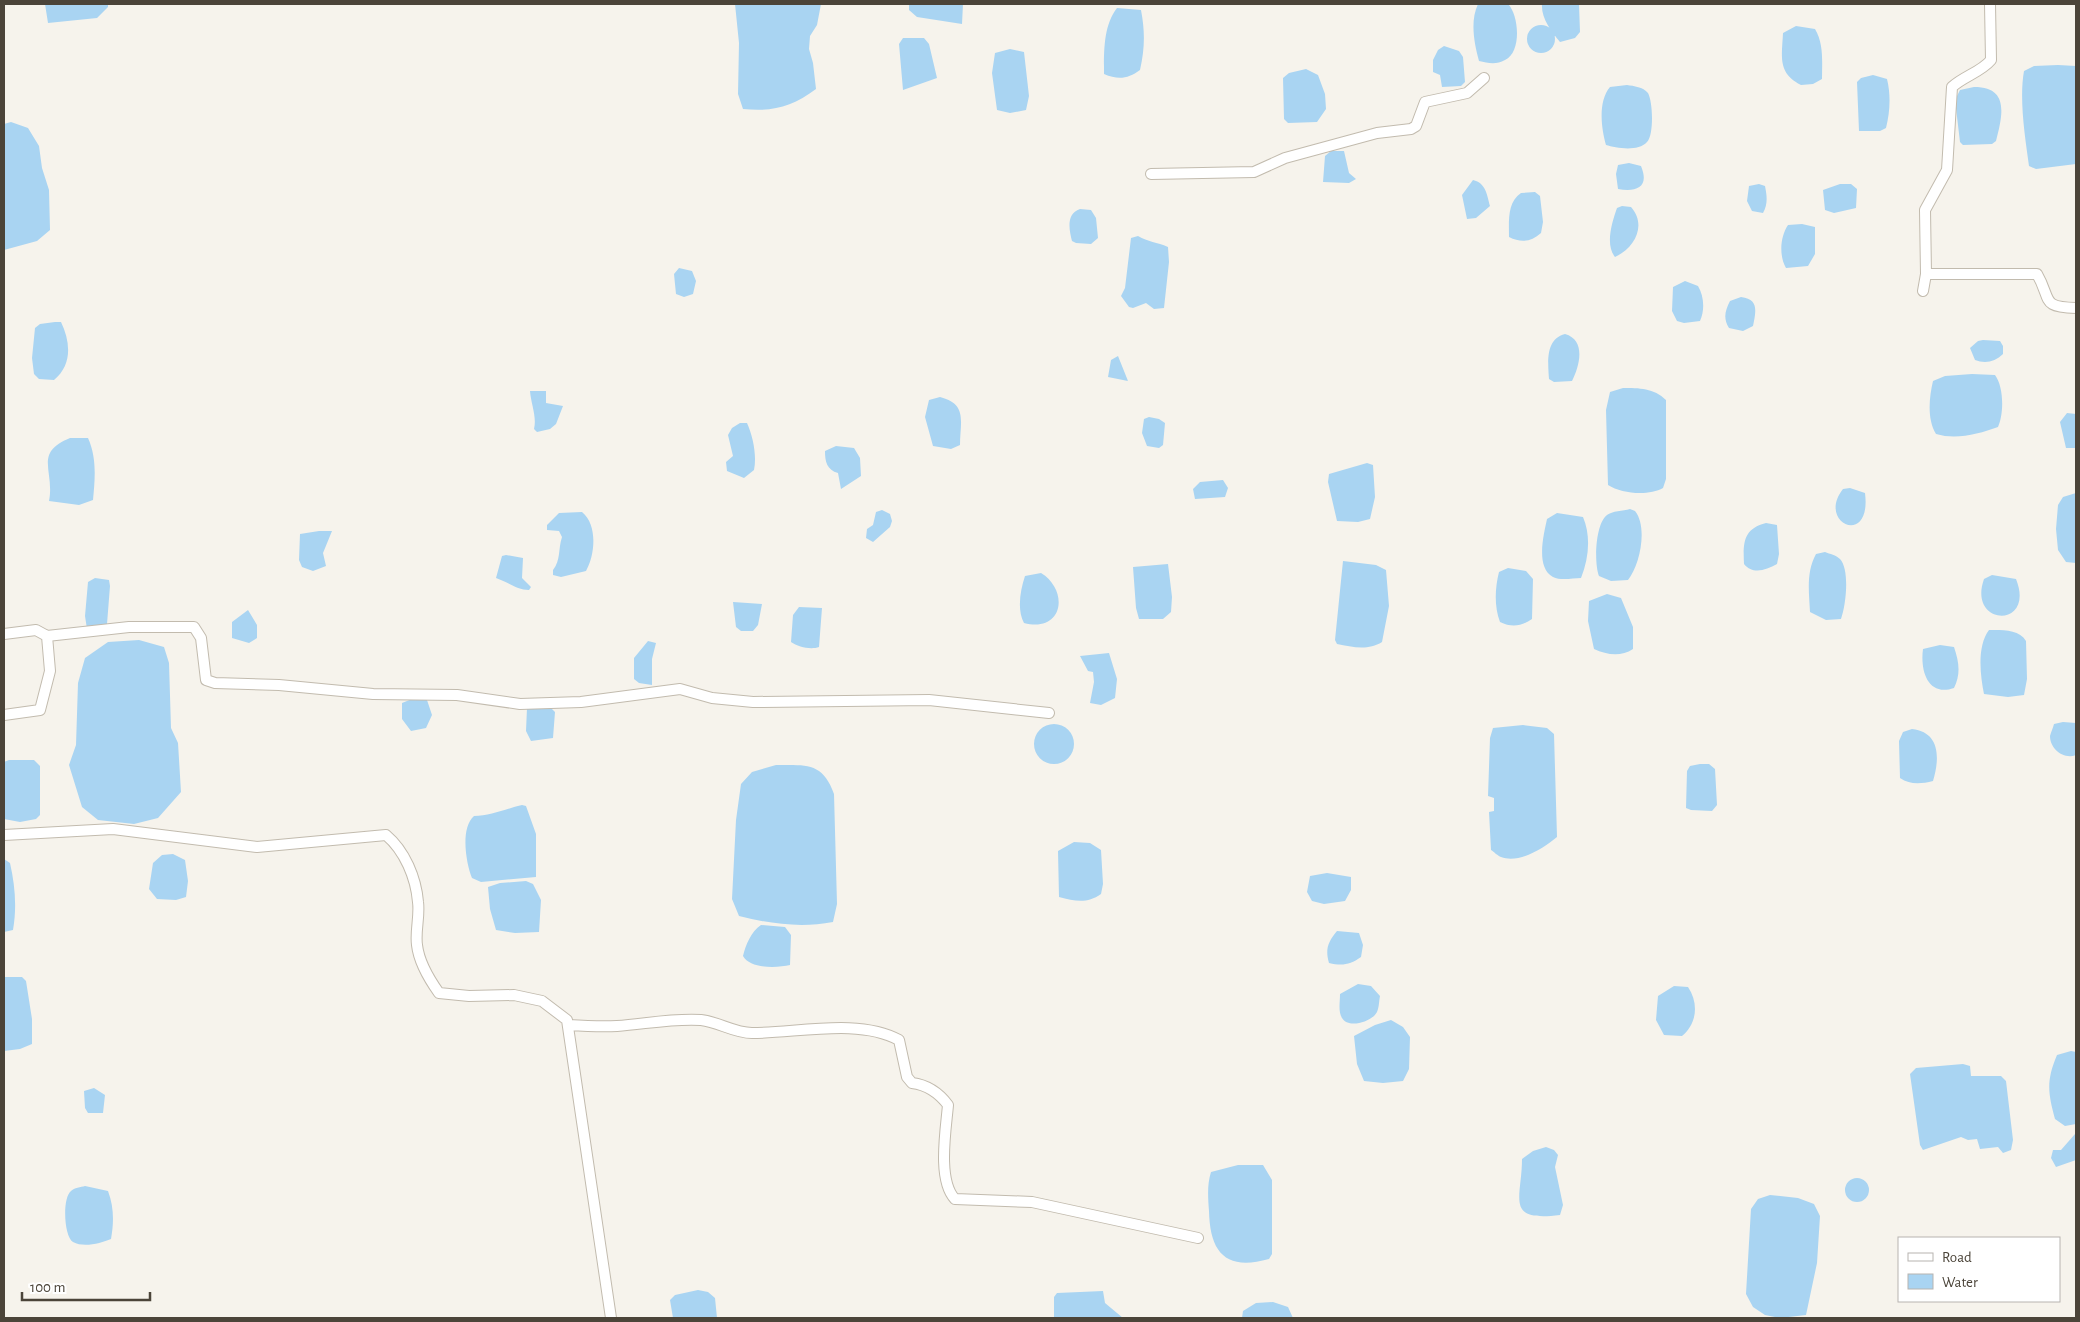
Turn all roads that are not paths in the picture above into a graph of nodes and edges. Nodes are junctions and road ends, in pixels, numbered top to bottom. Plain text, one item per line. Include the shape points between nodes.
1 (1990, 4) edge
2 (1484, 78) dead end
3 (1152, 174) dead end
4 (1926, 274) junction
5 (1922, 291) dead end
6 (2076, 308) edge
7 (4, 634) edge
8 (47, 636) junction
9 (1049, 713) dead end
10 (4, 715) edge
11 (4, 835) edge
12 (568, 1025) junction
13 (1198, 1238) dead end
14 (611, 1318) edge

1 - 4 street via 1991,60 1952,87 1947,170 1925,210
2 - 3 street via 1466,94 1424,102 1416,126 1411,129 1377,133 1286,158 1254,172
4 - 5 street
4 - 6 street via 2037,274 2047,301 2052,305
7 - 8 street via 36,630
8 - 9 street via 129,627 194,627 201,638 206,680 215,683 374,694 457,695 520,704 581,702 680,688 712,698 753,702 929,700
8 - 10 street via 50,671 40,710
11 - 12 street via 113,829 257,847 386,835 396,843 413,876 418,903 417,945 427,977 439,993 514,995 542,1002 567,1020
12 - 13 street via 616,1026 696,1020 750,1033 832,1028 865,1030 890,1036 899,1040 907,1077 912,1083 922,1084 941,1095 948,1105 944,1150 947,1185 955,1199 1032,1202
12 - 14 street

